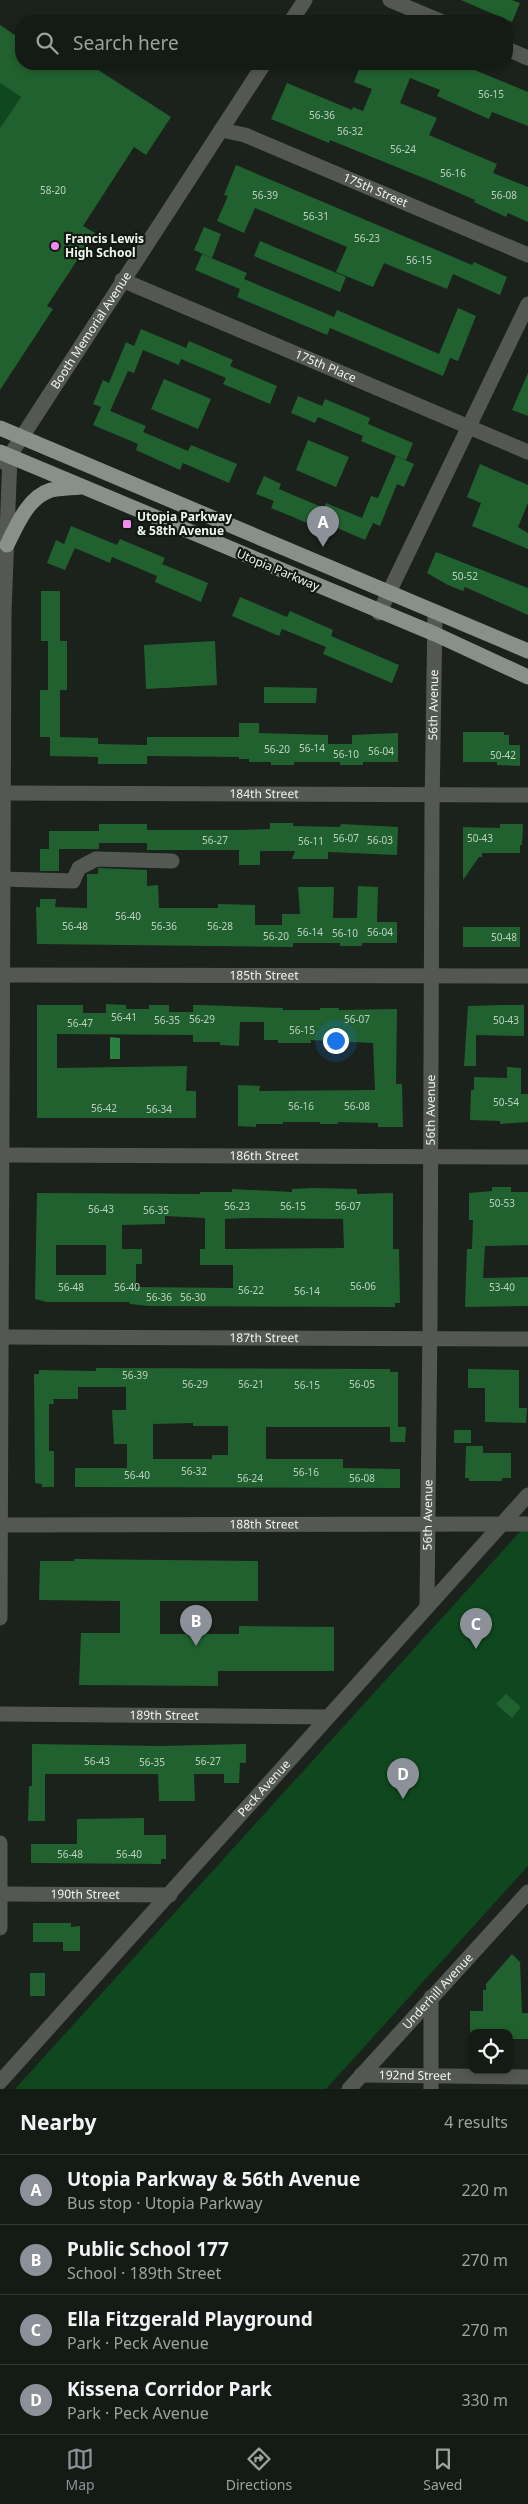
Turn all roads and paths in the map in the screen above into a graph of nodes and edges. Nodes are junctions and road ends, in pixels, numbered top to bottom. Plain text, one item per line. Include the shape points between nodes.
1 (305, 0) edge
2 (390, 0) edge
3 (295, 15) edge
4 (426, 15) edge
5 (513, 52) edge
6 (528, 58) edge
7 (260, 70) edge
8 (221, 130) junction
9 (528, 255) edge
10 (122, 280) junction
11 (528, 304) edge
12 (468, 427) junction
13 (0, 428) edge
14 (23, 438) junction
15 (528, 452) edge
16 (5, 454) edge
17 (0, 471) edge
18 (82, 487) junction
19 (7, 545) junction
20 (388, 593) junction
21 (2, 612) edge
22 (435, 612) junction
23 (379, 613) junction
24 (435, 634) junction
25 (528, 652) edge
26 (528, 677) edge
27 (2, 794) edge
28 (432, 795) junction
29 (528, 795) edge
30 (172, 861) dead end
31 (1, 879) edge
32 (1, 975) edge
33 (431, 976) junction
34 (528, 976) edge
35 (1, 1155) edge
36 (431, 1157) junction
37 (528, 1157) edge
38 (1, 1337) edge
39 (430, 1338) junction
40 (528, 1339) edge
41 (528, 1495) edge
42 (503, 1524) junction
43 (528, 1524) edge
44 (0, 1525) edge
45 (428, 1525) junction
46 (427, 1606) junction
47 (0, 1618) edge
48 (0, 1714) edge
49 (328, 1717) junction
50 (0, 1843) edge
51 (0, 1894) edge
52 (527, 1894) edge
53 (170, 1895) junction
54 (0, 1928) edge
55 (431, 1997) junction
56 (361, 2075) junction
57 (528, 2078) edge
58 (0, 2082) edge
59 (430, 2083) edge
60 (349, 2089) edge

1 - 3 street
2 - 4 street
5 - 6 street
7 - 8 street, Booth Memorial Avenue
8 - 9 street, 175th Street via 245,135
8 - 10 street, Booth Memorial Avenue
10 - 12 street, 175th Place
10 - 14 street, Booth Memorial Avenue
11 - 12 street
12 - 15 street, 175th Place
12 - 20 street
13 - 14 main road, Utopia Parkway
14 - 16 street, Booth Memorial Avenue
14 - 20 main road, Utopia Parkway
16 - 17 street, Booth Memorial Avenue
16 - 18 main road, Utopia Parkway
16 - 19 street
18 - 19 main road via 51,490 39,496 30,504
18 - 23 main road, Utopia Parkway
19 - 21 street
20 - 22 main road, Utopia Parkway
20 - 23 street
21 - 27 street
22 - 24 street, 56th Avenue
22 - 25 main road, Utopia Parkway
23 - 24 main road, Utopia Parkway
24 - 26 main road, Utopia Parkway
24 - 28 street, 56th Avenue
27 - 28 street, 184th Street
27 - 31 street
28 - 29 street, 184th Street
28 - 33 street, 56th Avenue
30 - 31 street via 96,859 79,868 73,881
31 - 32 street
32 - 33 street, 185th Street
32 - 35 street
33 - 34 street, 185th Street
33 - 36 street, 56th Avenue
35 - 36 street, 186th Street
35 - 38 street
36 - 37 street, 186th Street
36 - 39 street, 56th Avenue
38 - 39 street, 187th Street
38 - 44 street
39 - 40 street, 187th Street
39 - 45 street, 56th Avenue
41 - 42 street, Peck Avenue
42 - 43 street, 188th Street
42 - 45 street, 188th Street
42 - 46 street, Peck Avenue
44 - 45 street, 188th Street
44 - 47 street
45 - 46 street, 56th Avenue
46 - 49 street, Peck Avenue
48 - 49 street, 189th Street
49 - 53 street, Peck Avenue
50 - 51 street
51 - 53 street, 190th Street
51 - 54 street
52 - 55 street, Underhill Avenue
53 - 58 street, Peck Avenue
55 - 56 street, Underhill Avenue
55 - 59 street
56 - 59 street, 192nd Street
56 - 60 street, Underhill Avenue
57 - 59 street, 192nd Street

